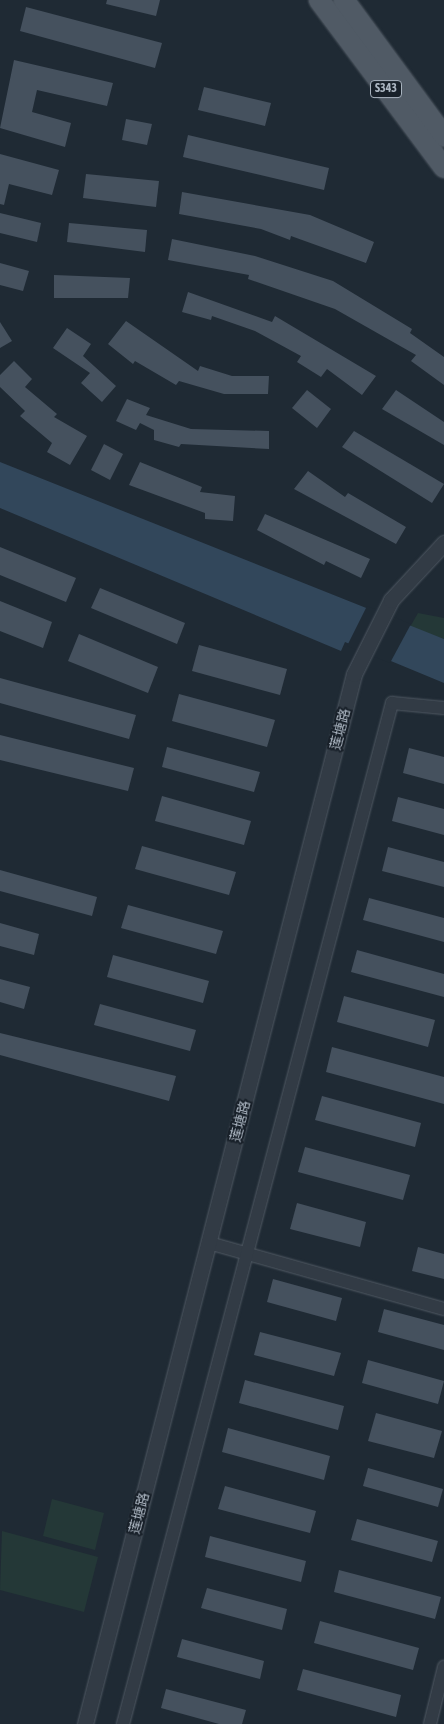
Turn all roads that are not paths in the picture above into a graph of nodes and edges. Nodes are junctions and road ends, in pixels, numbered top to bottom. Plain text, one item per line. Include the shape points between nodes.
1 (319, 0) edge
2 (344, 0) edge
3 (444, 136) edge
4 (444, 168) edge
5 (444, 543) edge
6 (444, 708) edge
7 (208, 1243) junction
8 (244, 1253) junction
9 (444, 1309) edge
10 (444, 1668) edge
11 (85, 1724) edge
12 (123, 1724) edge
13 (430, 1724) edge

1 - 4 main road, S343
2 - 3 main road, S343
5 - 7 street, 莲塘路 via 391,600 354,674
6 - 8 street via 392,702
7 - 8 street
7 - 11 street, 莲塘路
8 - 9 street
8 - 12 street
10 - 13 street

